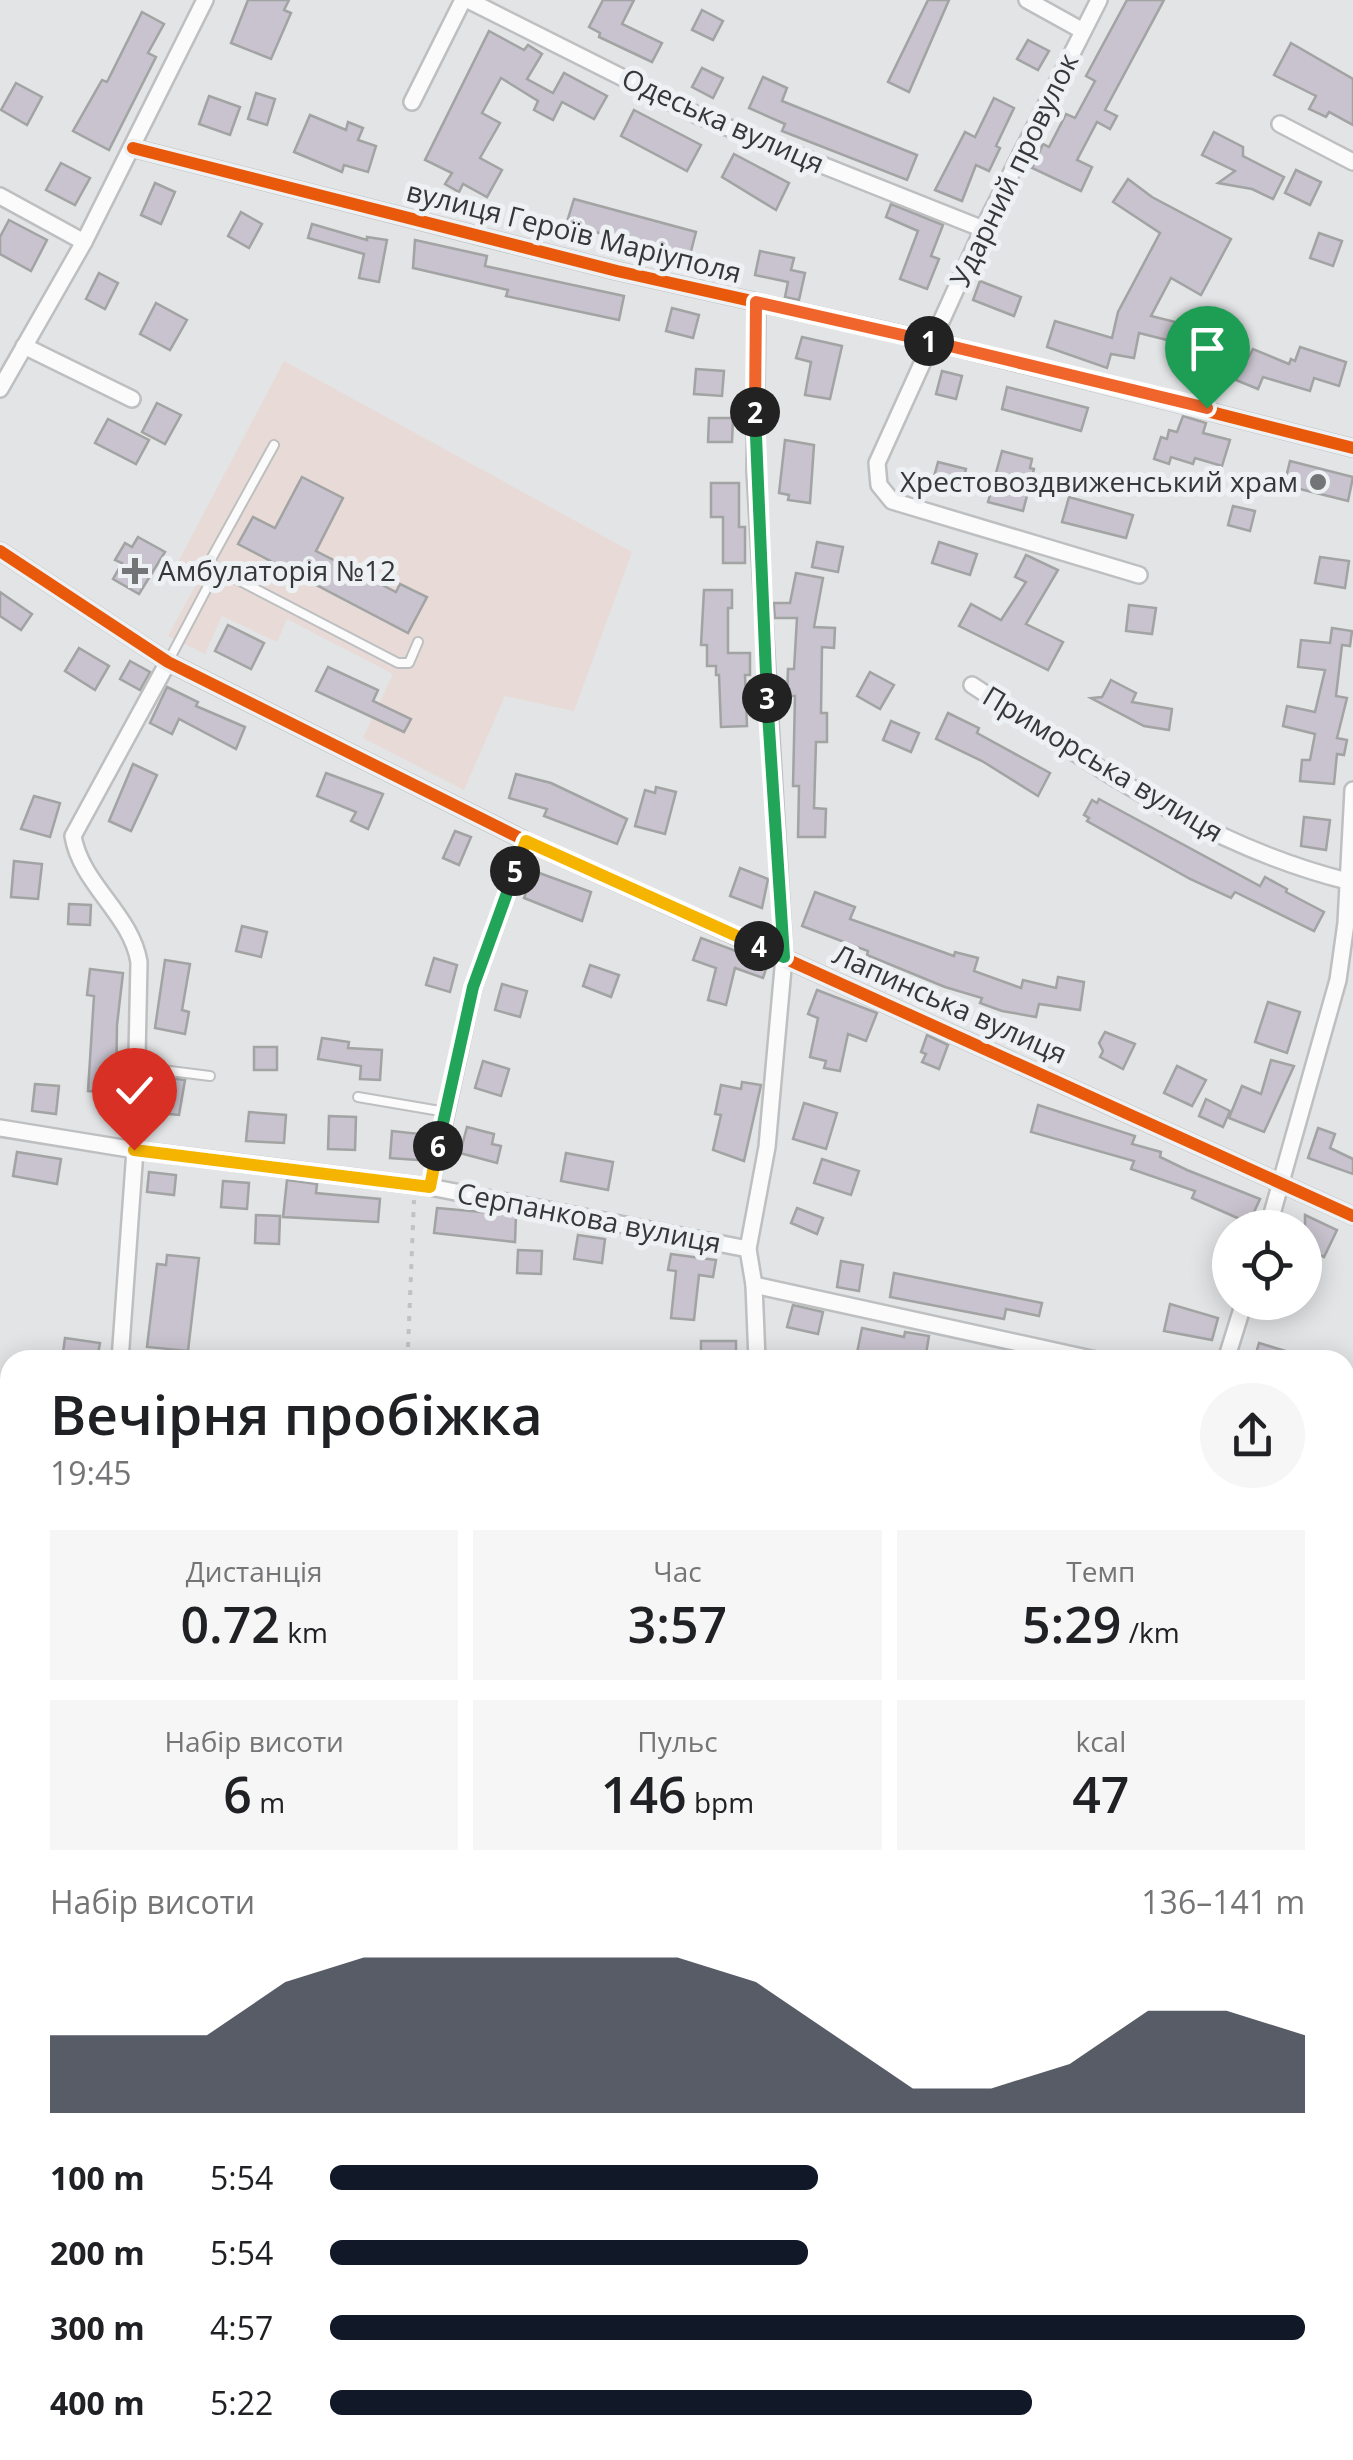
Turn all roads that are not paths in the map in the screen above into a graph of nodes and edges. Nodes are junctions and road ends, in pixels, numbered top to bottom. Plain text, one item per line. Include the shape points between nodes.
1 (205, 0) edge
2 (466, 0) edge
3 (1027, 0) edge
4 (1099, 0) edge
5 (1083, 32) junction
6 (412, 102) dead end
7 (1280, 124) dead end
8 (133, 148) junction
9 (1353, 162) edge
10 (0, 196) edge
11 (983, 229) junction
12 (84, 242) junction
13 (756, 302) junction
14 (931, 341) junction
15 (24, 346) junction
16 (0, 389) edge
17 (132, 399) dead end
18 (274, 444) dead end
19 (1353, 448) edge
20 (0, 551) edge
21 (217, 569) junction
22 (1139, 575) dead end
23 (418, 642) dead end
24 (168, 662) junction
25 (972, 685) dead end
26 (1353, 790) edge
27 (526, 841) junction
28 (1347, 881) junction
29 (784, 957) junction
30 (138, 1067) junction
31 (210, 1076) dead end
32 (358, 1096) dead end
33 (446, 1112) junction
34 (0, 1128) edge
35 (134, 1150) junction
36 (1282, 1181) junction
37 (422, 1186) junction
38 (1273, 1210) edge
39 (1353, 1216) edge
40 (748, 1250) junction
41 (754, 1284) junction
42 (1238, 1320) edge
43 (121, 1350) edge
44 (757, 1350) edge
45 (1051, 1350) edge
46 (1229, 1350) edge

1 - 8 street
2 - 6 street
2 - 11 street, Одеська вулиця via 698,116
3 - 5 street
4 - 5 street, Ударний провулок
5 - 11 street, Ударний провулок
7 - 9 street
8 - 12 street
8 - 13 street, вулиця Героїв Маріуполя
10 - 12 street
11 - 14 street, Ударний провулок
12 - 15 street
13 - 14 street, вулиця Героїв Маріуполя
13 - 29 street via 755,471
14 - 19 street, вулиця Героїв Маріуполя
14 - 22 street, Ударний провулок via 877,463 878,485 892,501
15 - 16 street
15 - 17 street
18 - 21 lane via 210,560
20 - 24 street, Лапинська вулиця
21 - 23 lane via 398,663 409,663
21 - 24 lane
24 - 27 street, Лапинська вулиця
24 - 30 street via 73,836 78,856 136,948
25 - 28 street, Приморська вулиця via 1180,816 1286,865
26 - 28 street
27 - 29 street, Лапинська вулиця
27 - 33 street, Серпанкова вулиця via 473,987
28 - 36 street via 1338,980
29 - 36 street, Лапинська вулиця
29 - 40 street via 767,1147
30 - 31 lane
30 - 35 street
32 - 33 lane
33 - 37 street, Серпанкова вулиця
34 - 35 street, Серпанкова вулиця
35 - 37 street, Серпанкова вулиця
35 - 43 street
36 - 38 street
36 - 39 street, Лапинська вулиця
37 - 40 street, Серпанкова вулиця
40 - 41 street
41 - 44 street
41 - 45 street
42 - 46 street

